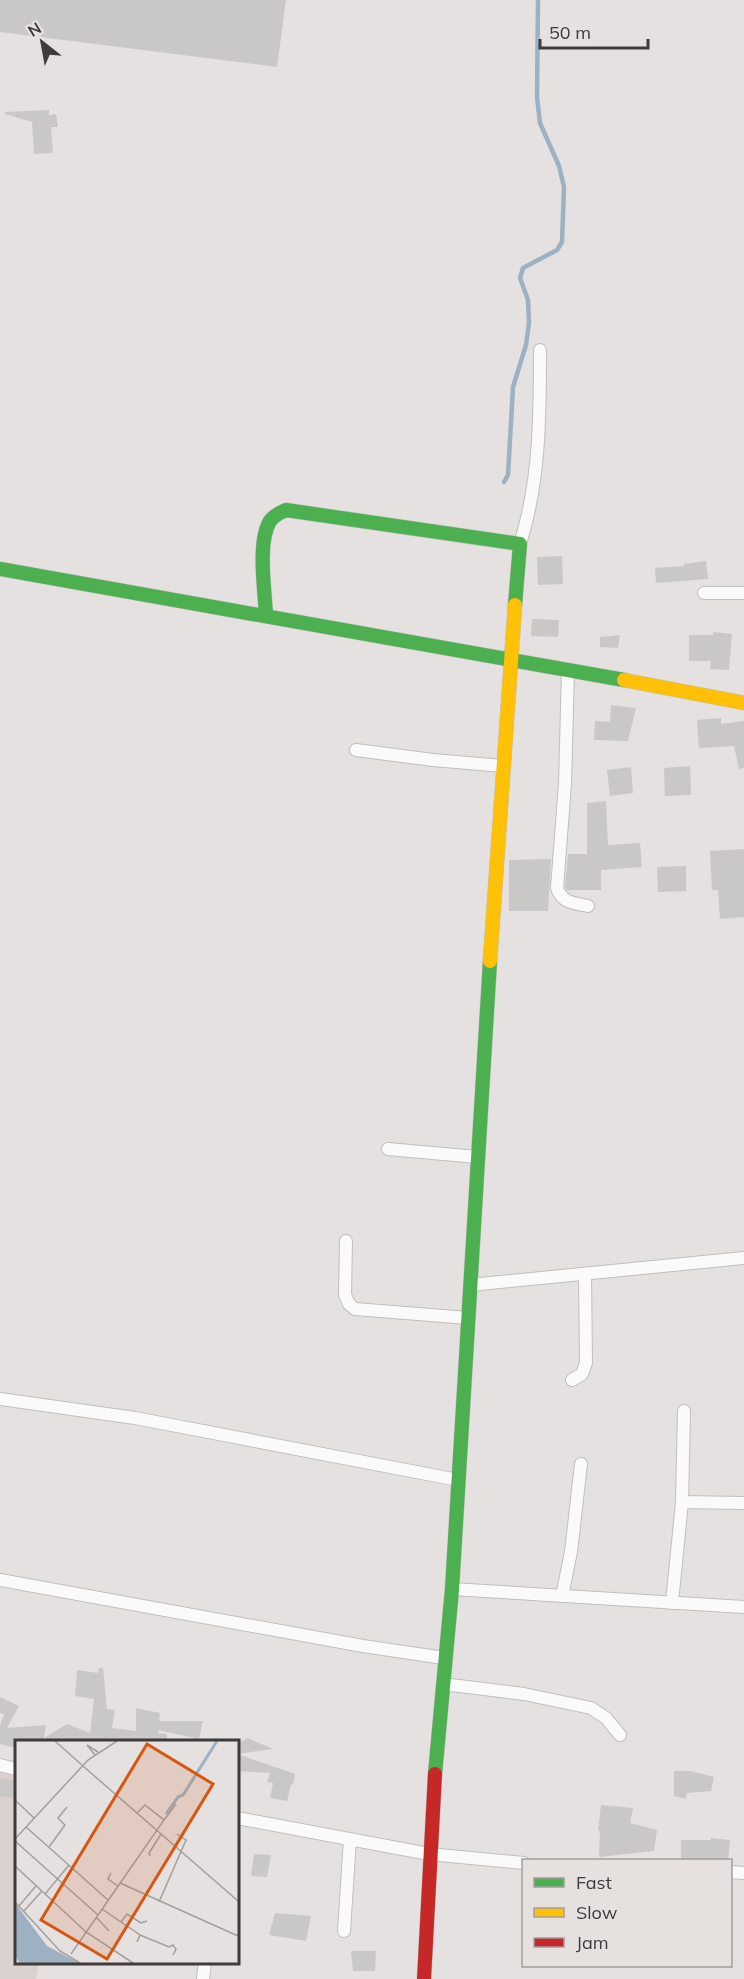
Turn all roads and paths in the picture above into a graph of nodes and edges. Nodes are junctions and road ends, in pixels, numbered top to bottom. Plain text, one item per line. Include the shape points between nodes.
1 (540, 350) dead end
2 (520, 544) junction
3 (0, 569) edge
4 (704, 593) dead end
5 (744, 594) edge
6 (266, 616) junction
7 (510, 659) junction
8 (568, 670) junction
9 (744, 703) edge
10 (356, 750) dead end
11 (503, 766) junction
12 (588, 906) dead end
13 (388, 1149) dead end
14 (477, 1157) junction
15 (346, 1241) dead end
16 (744, 1258) edge
17 (585, 1274) junction
18 (470, 1285) junction
19 (468, 1318) junction
20 (572, 1380) dead end
21 (0, 1399) edge
22 (684, 1411) dead end
23 (581, 1464) dead end
24 (458, 1480) junction
25 (682, 1502) junction
26 (744, 1503) edge
27 (0, 1580) edge
28 (452, 1589) junction
29 (562, 1596) junction
30 (672, 1603) junction
31 (744, 1607) edge
32 (444, 1658) junction
33 (442, 1684) junction
34 (620, 1735) dead end
35 (0, 1765) edge
36 (15, 1769) edge
37 (238, 1818) edge
38 (351, 1839) junction
39 (429, 1854) junction
40 (522, 1863) edge
41 (344, 1931) dead end
42 (206, 1964) edge
43 (203, 1979) edge
44 (424, 1979) edge

1 - 2 street via 533,499
2 - 6 street via 286,510 274,516 266,532
2 - 7 street
3 - 6 street
4 - 5 street
6 - 7 street
7 - 8 street
7 - 11 street
8 - 9 street
8 - 12 street via 565,784 556,882 565,901
10 - 11 street
11 - 14 street
13 - 14 street
14 - 18 street
15 - 19 street via 345,1295 352,1307
16 - 17 street
17 - 18 street
17 - 20 street via 586,1363 582,1374
18 - 19 street
19 - 24 street
21 - 24 street via 135,1418
22 - 25 street
23 - 29 street
24 - 28 street
25 - 26 street
25 - 30 street
27 - 32 street
28 - 29 street
28 - 32 street
29 - 30 street
30 - 31 street
32 - 33 street
33 - 34 street via 524,1694 591,1708
33 - 39 street
35 - 36 street
37 - 38 street
38 - 39 street
38 - 41 street
39 - 40 street
39 - 44 street
42 - 43 street

